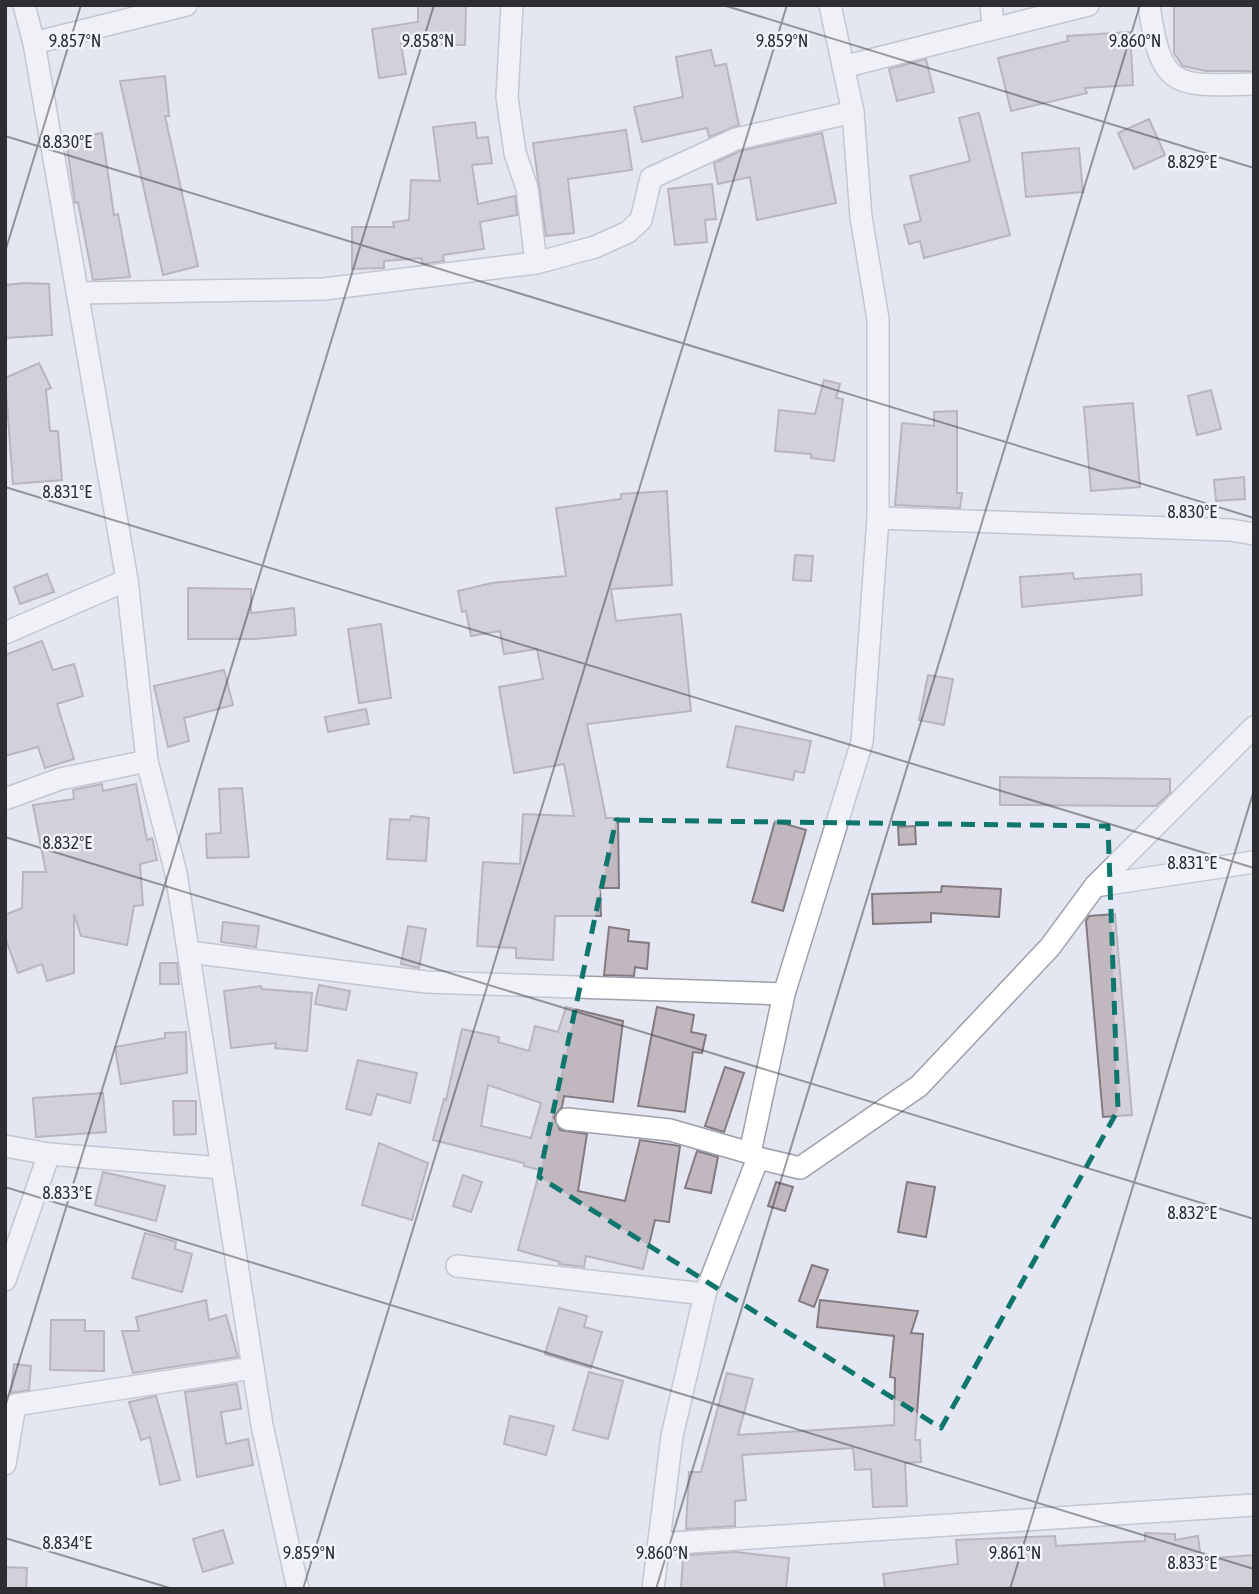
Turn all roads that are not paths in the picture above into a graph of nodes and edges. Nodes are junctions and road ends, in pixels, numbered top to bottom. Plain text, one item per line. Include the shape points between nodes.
1 (24, 5) edge
2 (186, 5) edge
3 (512, 5) edge
4 (830, 5) edge
5 (991, 5) edge
6 (1088, 5) edge
7 (1149, 5) edge
8 (993, 27) junction
9 (34, 43) junction
10 (844, 67) junction
11 (1254, 84) edge
12 (853, 111) junction
13 (536, 263) junction
14 (78, 293) junction
15 (878, 518) junction
16 (1254, 534) edge
17 (127, 580) junction
18 (5, 633) edge
19 (1254, 727) edge
20 (147, 761) junction
21 (5, 799) edge
22 (1254, 862) edge
23 (1095, 886) junction
24 (189, 952) junction
25 (784, 994) junction
26 (567, 1119) dead end
27 (5, 1146) edge
28 (50, 1154) junction
29 (754, 1156) junction
30 (222, 1168) junction
31 (457, 1266) dead end
32 (5, 1280) edge
33 (705, 1294) junction
34 (253, 1368) junction
35 (5, 1464) edge
36 (1254, 1505) edge
37 (659, 1544) junction
38 (298, 1589) edge
39 (653, 1589) edge

1 - 9 street
2 - 9 street
3 - 13 street via 506,97 515,153 527,188
4 - 10 street
5 - 8 street
6 - 8 street
7 - 11 street via 1155,47 1168,73 1188,83
8 - 10 street
9 - 14 street
10 - 12 street
12 - 13 street via 736,139 651,178 641,220 628,232 595,247
12 - 15 street via 861,217 878,319
13 - 14 street via 324,289
14 - 17 street
15 - 16 street
15 - 25 street via 862,742
17 - 18 street
17 - 20 street
19 - 23 street
20 - 21 street via 60,779
20 - 24 street via 176,873
22 - 23 street
23 - 29 street via 1050,947 919,1086 800,1168
24 - 25 street via 426,982
24 - 30 street
25 - 29 street
26 - 29 street via 670,1130
27 - 28 street
28 - 30 street
28 - 32 street
29 - 33 street
30 - 34 street
31 - 33 street
33 - 37 street via 672,1436
34 - 35 street via 15,1405
34 - 38 street
36 - 37 street
37 - 39 street

